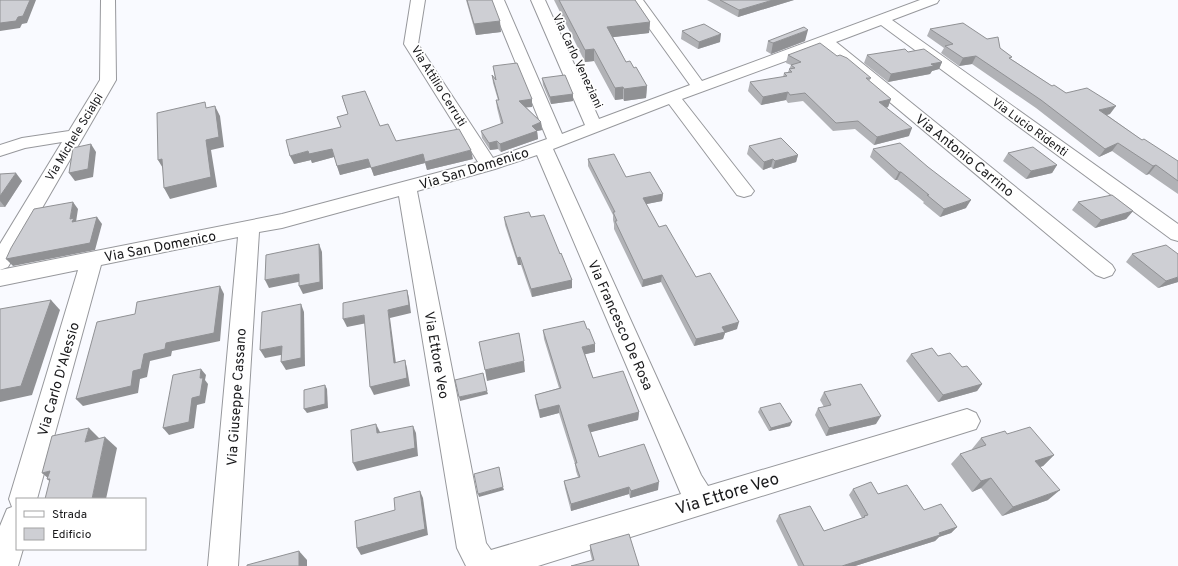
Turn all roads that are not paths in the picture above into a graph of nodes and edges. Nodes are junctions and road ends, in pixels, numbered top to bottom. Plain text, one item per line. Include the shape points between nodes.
1 (108, 0) edge
2 (418, 0) edge
3 (497, 0) edge
4 (538, 0) edge
5 (550, 0) edge
6 (636, 0) edge
7 (932, 0) edge
8 (882, 19) junction
9 (826, 41) junction
10 (698, 87) junction
11 (672, 97) junction
12 (600, 125) junction
13 (75, 135) junction
14 (550, 145) junction
15 (0, 151) edge
16 (489, 165) junction
17 (407, 188) junction
18 (744, 191) dead end
19 (249, 229) junction
20 (19, 230) junction
21 (1178, 234) edge
22 (0, 235) edge
23 (92, 259) junction
24 (0, 262) edge
25 (1104, 270) dead end
26 (0, 278) edge
27 (967, 421) dead end
28 (23, 498) edge
29 (702, 501) junction
30 (16, 522) edge
31 (3, 566) edge
32 (223, 566) edge
33 (482, 566) edge
34 (488, 566) edge

1 - 13 street, Via Michele Scialpi via 108,80
2 - 16 street, Via Attilio Cerruti via 411,44
3 - 14 street, Via Francesco De Rosa
4 - 12 street
5 - 12 street, Via Carlo Veneziani
6 - 10 street
7 - 8 street, Via San Domenico
8 - 9 street, Via San Domenico
8 - 21 street, Via Lucio Ridenti
9 - 10 street, Via San Domenico
9 - 25 street, Via Antonio Carrino
10 - 11 street, Via San Domenico
11 - 12 street, Via San Domenico
11 - 18 street
12 - 14 street, Via San Domenico
13 - 15 street via 22,142
13 - 20 street, Via Michele Scialpi
14 - 16 street, Via San Domenico
14 - 29 street, Via Francesco De Rosa via 691,484
16 - 17 street, Via San Domenico
17 - 19 street, Via San Domenico
17 - 33 street, Via Ettore Veo via 472,548
19 - 23 street, Via San Domenico
19 - 32 street, Via Giuseppe Cassano
20 - 22 street
20 - 24 street, Via Michele Scialpi
23 - 26 street, Via San Domenico
23 - 28 street, Via Carlo D'Alessio
27 - 29 street, Via Ettore Veo
29 - 34 street, Via Ettore Veo
30 - 31 street

